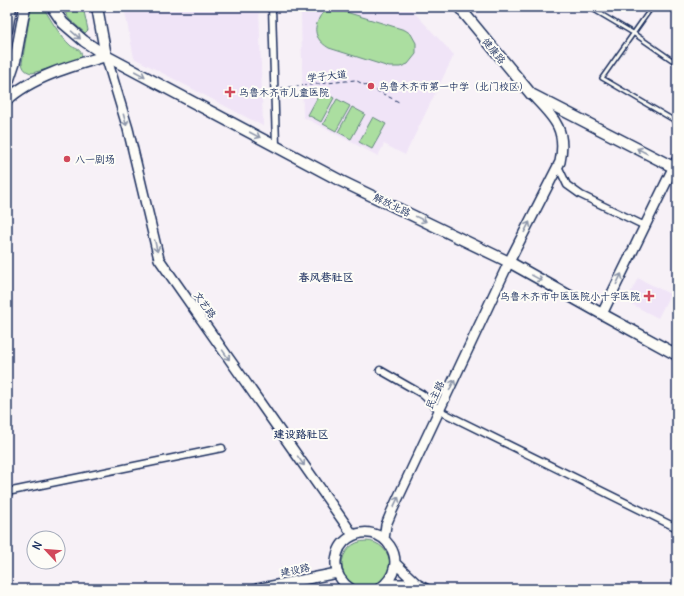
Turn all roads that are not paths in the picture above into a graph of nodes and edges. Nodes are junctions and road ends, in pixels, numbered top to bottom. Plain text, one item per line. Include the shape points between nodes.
1 (11, 7) edge
2 (25, 7) edge
3 (52, 7) edge
4 (97, 7) edge
5 (272, 7) edge
6 (459, 7) edge
7 (589, 7) edge
8 (652, 7) edge
9 (7, 30) edge
10 (633, 33) junction
11 (106, 56) junction
12 (672, 60) dead end
13 (7, 84) edge
14 (530, 94) junction
15 (10, 98) edge
16 (677, 122) edge
17 (276, 146) junction
18 (558, 166) junction
19 (676, 167) edge
20 (645, 226) junction
21 (509, 262) junction
22 (602, 314) junction
23 (677, 355) edge
24 (380, 370) dead end
25 (440, 411) junction
26 (222, 448) dead end
27 (7, 492) edge
28 (677, 528) edge
29 (353, 535) junction
30 (384, 539) junction
31 (395, 564) junction
32 (337, 573) junction
33 (417, 584) junction
34 (382, 587) edge
35 (257, 589) edge
36 (352, 589) edge
37 (426, 589) edge

1 - 9 main road
2 - 13 main road via 15,61
3 -> 11 main road, 解放北路 via 63,23
4 - 11 main road
5 - 17 street
6 - 14 main road, 健康路
7 - 10 lane
8 - 10 lane
10 - 12 lane
10 - 16 lane via 602,78
11 - 15 main road via 72,66 25,86
11 -> 17 main road, 解放北路
11 -> 29 street, 文艺路 via 128,129 159,259
14 - 18 street, 民主路 via 548,112 561,132 562,152
19 -> 14 main road
17 -> 21 main road, 解放北路 via 341,181
18 - 20 street via 567,185 581,195
21 -> 18 street, 民主路
19 - 20 street
22 -> 20 street
21 -> 22 main road, 解放北路
25 -> 21 street, 民主路
22 - 23 main road, 解放北路
24 - 25 street via 422,394
25 - 28 street
30 -> 25 street, 民主路 via 386,525
26 - 27 street
29 - 30 street via 369,533
29 - 32 street via 342,544 336,556
30 - 31 street via 394,554
31 - 33 street
31 - 34 street via 394,571
32 - 35 street, 建设路
32 - 36 street
33 - 34 street
33 - 37 street

